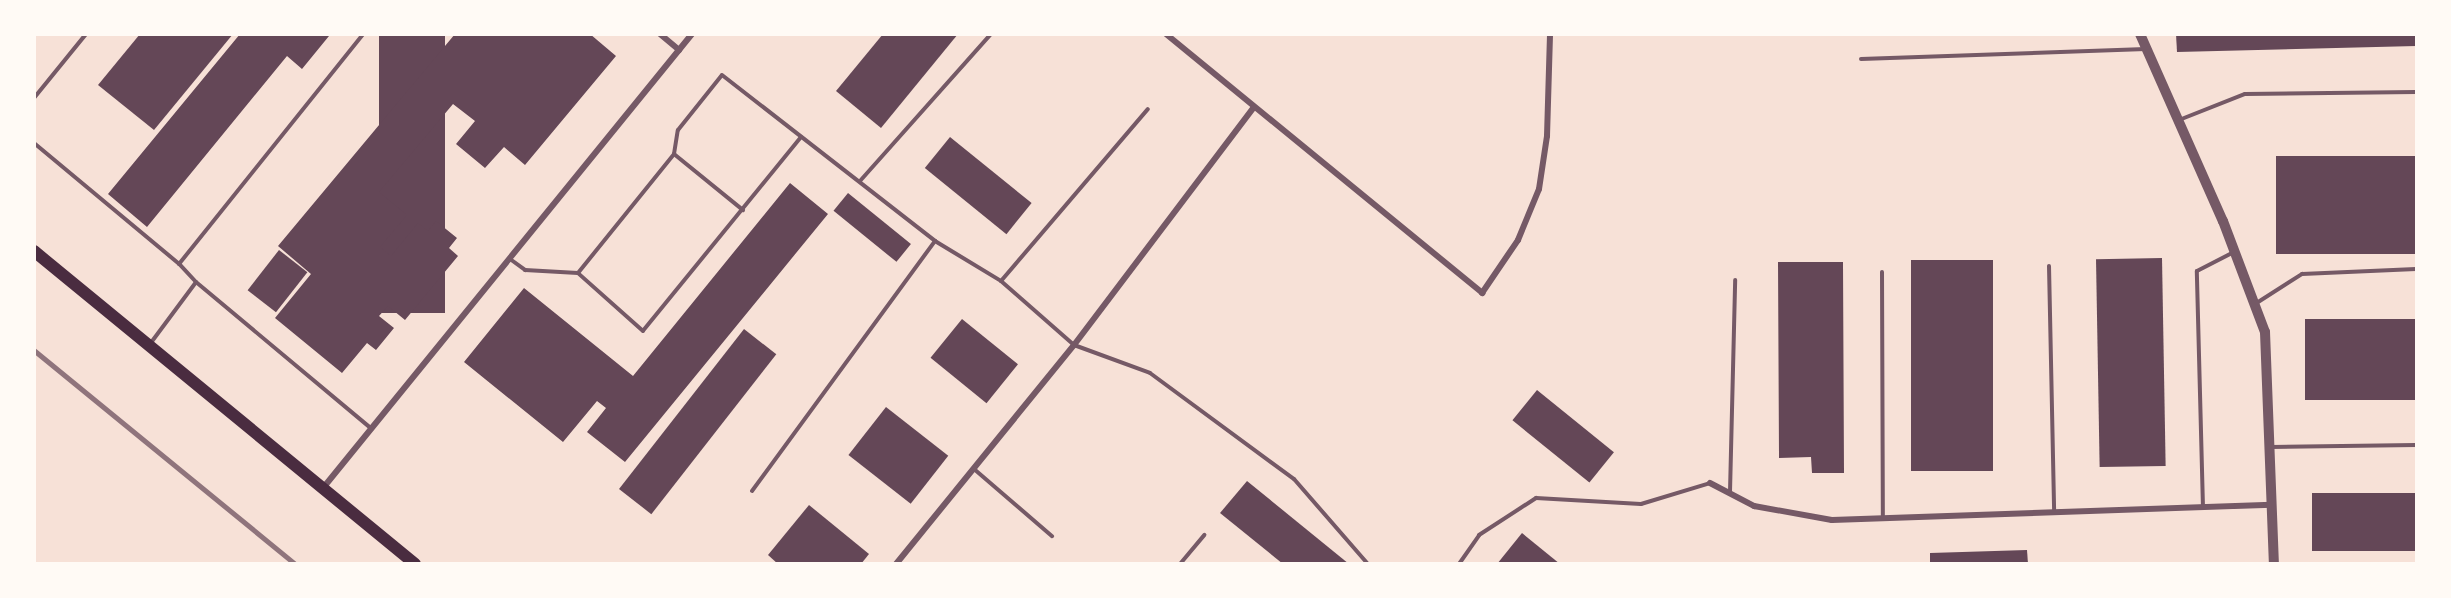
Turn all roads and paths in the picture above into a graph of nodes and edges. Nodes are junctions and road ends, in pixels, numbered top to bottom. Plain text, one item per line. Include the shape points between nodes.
1 (86, 34) edge
2 (363, 34) edge
3 (660, 34) edge
4 (692, 34) edge
5 (991, 34) edge
6 (1166, 34) edge
7 (1550, 34) edge
8 (2140, 34) edge
9 (679, 50) junction
10 (2147, 50) junction
11 (1861, 59) dead end
12 (2416, 92) edge
13 (34, 98) edge
14 (1253, 108) junction
15 (1148, 109) dead end
16 (2178, 120) junction
17 (801, 136) junction
18 (34, 143) edge
19 (674, 154) junction
20 (860, 181) junction
21 (743, 210) junction
22 (935, 241) junction
23 (34, 251) edge
24 (2235, 252) junction
25 (510, 258) junction
26 (179, 264) junction
27 (2049, 266) dead end
28 (2416, 269) edge
29 (1882, 272) dead end
30 (578, 273) junction
31 (1735, 280) dead end
32 (1001, 281) junction
33 (196, 282) junction
34 (2254, 304) junction
35 (1074, 345) junction
36 (148, 346) junction
37 (372, 429) junction
38 (2416, 445) edge
39 (2270, 447) junction
40 (973, 468) junction
41 (1710, 483) joint
42 (323, 489) junction
43 (752, 491) dead end
44 (1730, 492) junction
45 (2273, 505) junction
46 (2203, 508) junction
47 (2054, 512) junction
48 (1883, 518) junction
49 (1052, 536) dead end
50 (1204, 536) dead end
51 (415, 564) edge
52 (896, 564) edge
53 (1180, 564) edge
54 (1368, 564) edge
55 (1459, 564) edge
56 (2274, 564) edge

1 - 13 lane
2 - 26 lane
3 - 9 street
4 - 9 street
5 - 20 lane
6 - 14 street
7 - 14 street via 1547,136 1539,189 1518,240 1482,293
8 - 10 street
9 - 25 street
10 - 11 lane
10 - 16 street
12 - 16 lane via 2245,94
14 - 35 street
15 - 32 lane
16 - 24 street
17 - 19 lane via 722,75 678,130
17 - 20 lane
17 - 21 lane
18 - 26 lane
19 - 21 lane
19 - 30 lane
20 - 22 lane
21 - 30 lane via 643,331
22 - 32 lane
22 - 43 lane
23 - 36 main road
24 - 34 street
24 - 46 lane via 2197,271
25 - 30 lane via 525,270
25 - 37 street
26 - 33 lane
27 - 47 lane
28 - 34 lane via 2302,274
29 - 48 lane
31 - 44 lane
32 - 35 lane
33 - 36 lane
33 - 37 lane
34 - 39 street via 2265,332
35 - 40 street
35 - 54 lane via 1150,373 1294,479
36 - 42 main road
37 - 42 street
38 - 39 lane
39 - 45 street
40 - 49 lane
40 - 52 street
41 - 44 street
41 - 55 lane via 1641,504 1536,498 1479,535
42 - 51 main road
44 - 48 street via 1754,506 1832,520
45 - 46 street
45 - 56 street
46 - 47 street
47 - 48 street
50 - 53 lane

